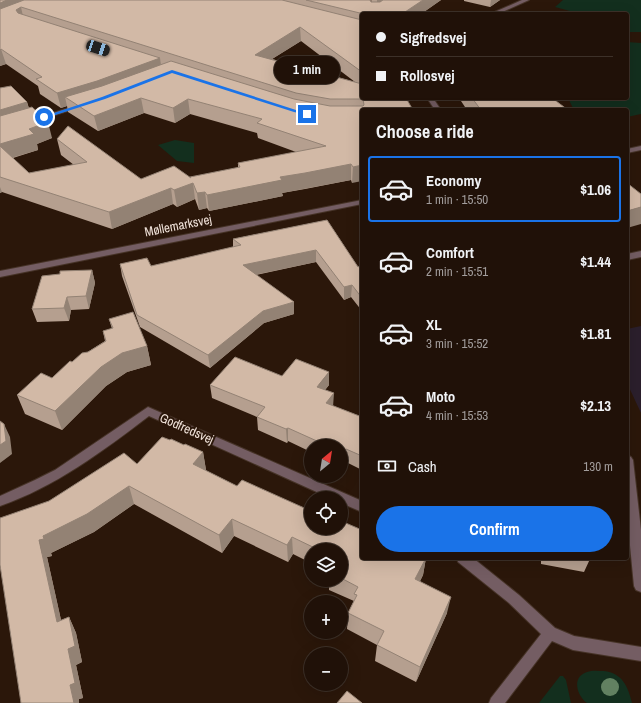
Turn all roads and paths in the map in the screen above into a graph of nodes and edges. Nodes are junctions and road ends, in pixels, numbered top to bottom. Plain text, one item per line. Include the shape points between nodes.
1 (526, 0) edge
2 (498, 12) edge
3 (89, 103) edge
4 (21, 124) edge
5 (641, 148) edge
6 (629, 151) edge
7 (360, 202) edge
8 (641, 254) edge
9 (629, 257) edge
10 (0, 274) edge
11 (629, 478) edge
12 (0, 501) edge
13 (360, 506) edge
14 (465, 560) edge
15 (641, 586) edge
16 (550, 633) junction
17 (641, 654) edge
18 (496, 703) edge

1 - 2 street
3 - 4 street
5 - 6 street
7 - 10 street, Møllemarksvej
8 - 9 street
11 - 15 street
12 - 13 street, Godfredsvej via 61,471 148,411
14 - 16 street via 514,599
16 - 17 street via 573,643
16 - 18 street

